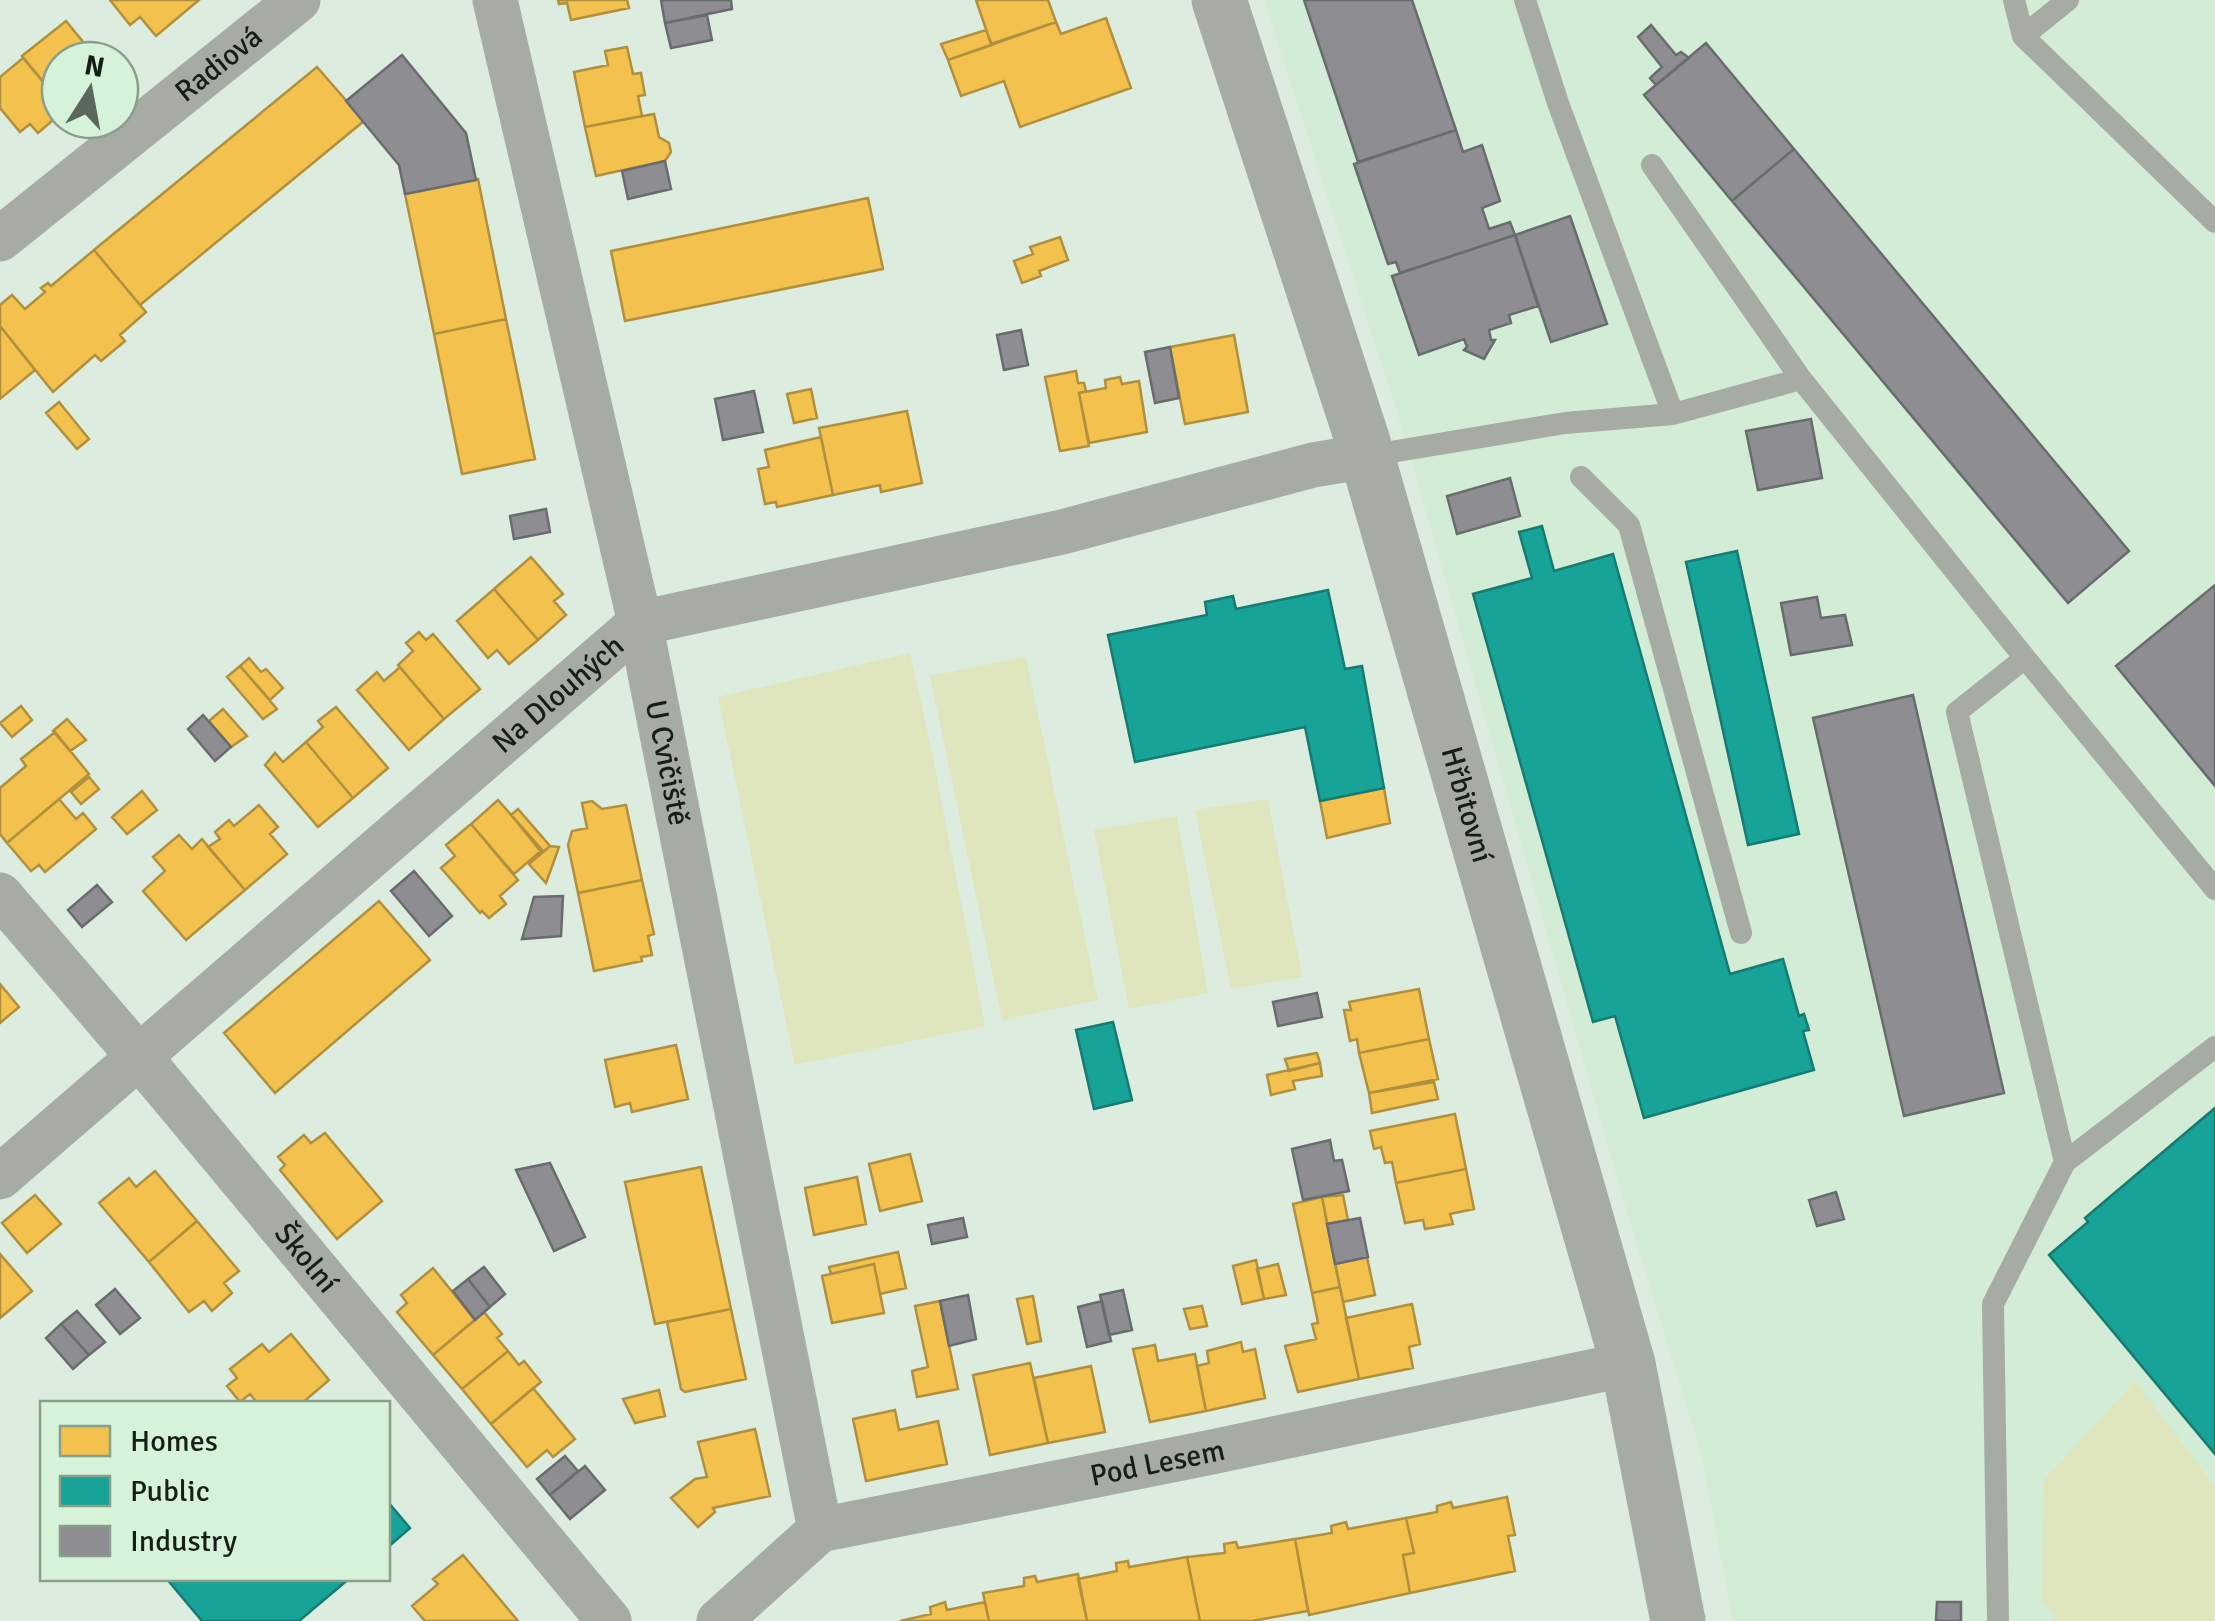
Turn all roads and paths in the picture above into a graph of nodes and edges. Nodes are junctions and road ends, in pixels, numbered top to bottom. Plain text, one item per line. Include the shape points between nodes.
1 (298, 0) edge
2 (495, 0) edge
3 (1219, 0) edge
4 (1525, 0) edge
5 (2014, 0) edge
6 (2068, 0) edge
7 (2023, 36) junction
8 (1652, 166) dead end
9 (2215, 222) edge
10 (0, 239) edge
11 (1801, 379) junction
12 (1673, 414) junction
13 (1367, 456) junction
14 (1582, 476) dead end
15 (640, 623) junction
16 (2025, 658) junction
17 (2215, 889) edge
18 (0, 895) edge
19 (1742, 933) dead end
20 (2215, 1047) edge
21 (140, 1058) junction
22 (2065, 1162) junction
23 (0, 1177) edge
24 (1628, 1364) junction
25 (820, 1530) junction
26 (609, 1621) edge
27 (720, 1621) edge
28 (1678, 1621) edge
29 (1998, 1621) edge

1 - 10 street, Radiová
2 - 15 street, U Cvičiště
3 - 13 street, Hřbitovní
4 - 12 lane
5 - 7 lane
6 - 7 lane
7 - 9 lane
8 - 11 lane
11 - 12 lane
11 - 16 lane
12 - 13 lane via 1565,423
13 - 15 street, Na Dlouhých via 1062,532
13 - 24 street, Hřbitovní
14 - 19 lane via 1629,525
15 - 21 street, Na Dlouhých
15 - 25 street, U Cvičiště
16 - 17 lane
16 - 22 lane via 1957,712
18 - 21 street, Školní
20 - 22 lane
21 - 23 street, Na Dlouhých
21 - 26 street, Školní
22 - 29 lane via 1993,1304
24 - 25 street, Pod Lesem
24 - 28 street, Hřbitovní
25 - 27 street

